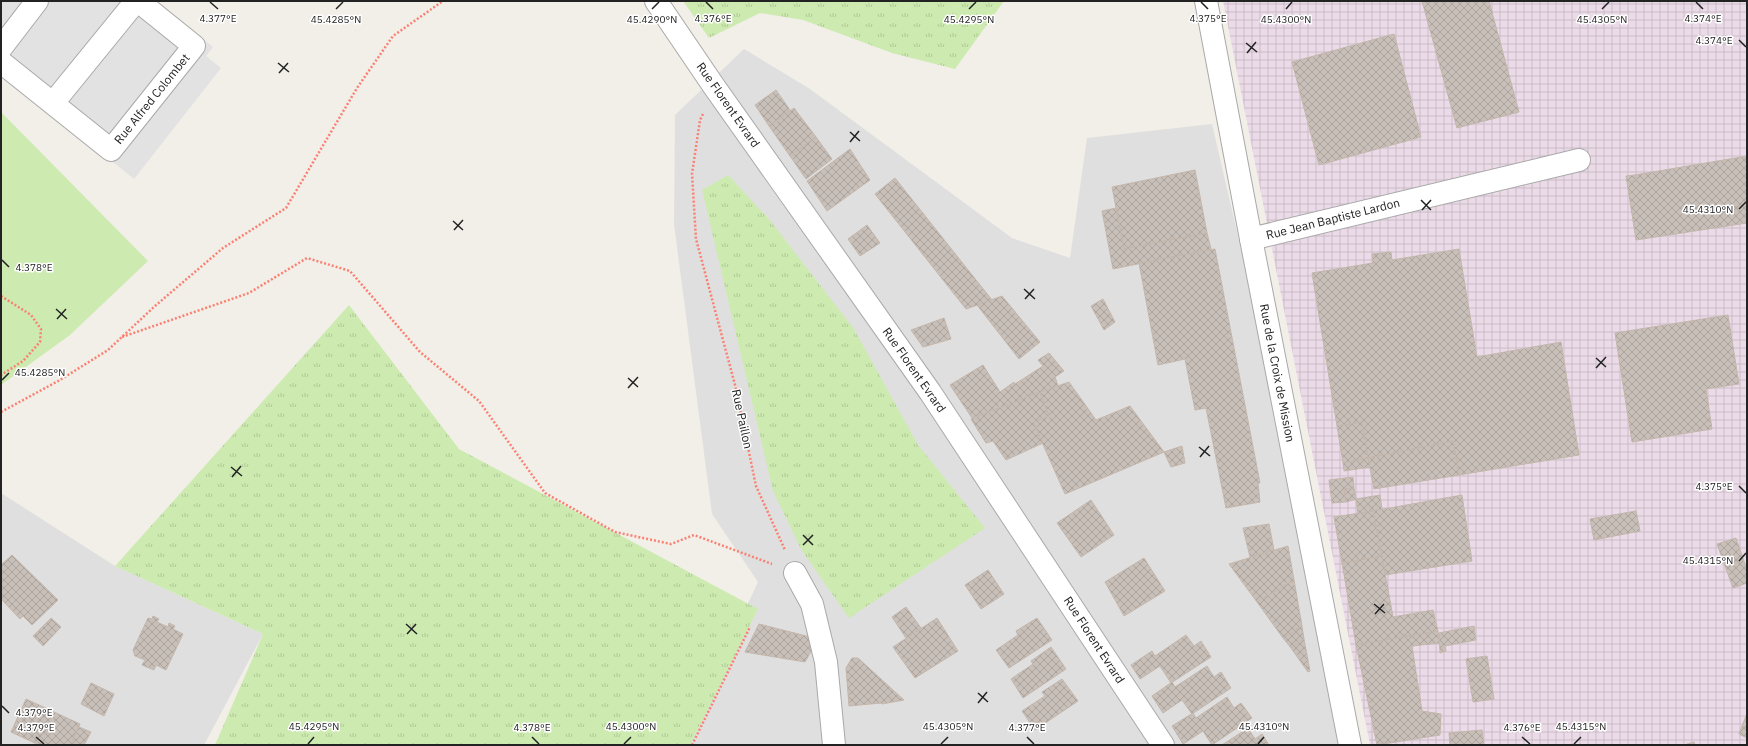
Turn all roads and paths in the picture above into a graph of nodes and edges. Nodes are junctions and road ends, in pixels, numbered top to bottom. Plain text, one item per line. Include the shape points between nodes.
1 (37, 1) edge
2 (137, 1) edge
3 (443, 1) edge
4 (656, 1) edge
5 (1206, 1) edge
6 (1, 48) edge
7 (1, 62) edge
8 (713, 85) junction
9 (53, 103) junction
10 (1579, 160) dead end
11 (1251, 239) junction
12 (1, 296) edge
13 (122, 337) junction
14 (1, 375) edge
15 (1, 412) edge
16 (795, 573) junction
17 (750, 627) dead end
18 (692, 745) edge
19 (834, 745) edge
20 (1163, 745) edge
21 (1350, 745) edge

1 - 6 street
2 - 9 street, Rue Alfred Colombet
2 - 9 street, Rue Alfred Colombet via 194,46 111,150
3 - 13 path via 393,36 357,88 286,208 223,248
4 - 8 street, Rue Florent Evrard
5 - 11 street, Rue de la Croix de Mission
7 - 9 street, Rue Alfred Colombet
8 - 16 path, Rue Paillon via 700,120 692,174 696,239 735,385 756,486
8 - 20 street, Rue Florent Evrard via 930,392
10 - 11 street, Rue Jean Baptiste Lardon
11 - 21 street, Rue de la Croix de Mission
12 - 14 path via 31,315 41,329 40,342 28,356
13 - 15 path via 108,350 60,380
13 - 16 path via 249,293 307,258 350,271 420,352 479,401 545,493 615,532 671,544 694,535
16 - 19 street via 812,604 826,662
17 - 18 path

